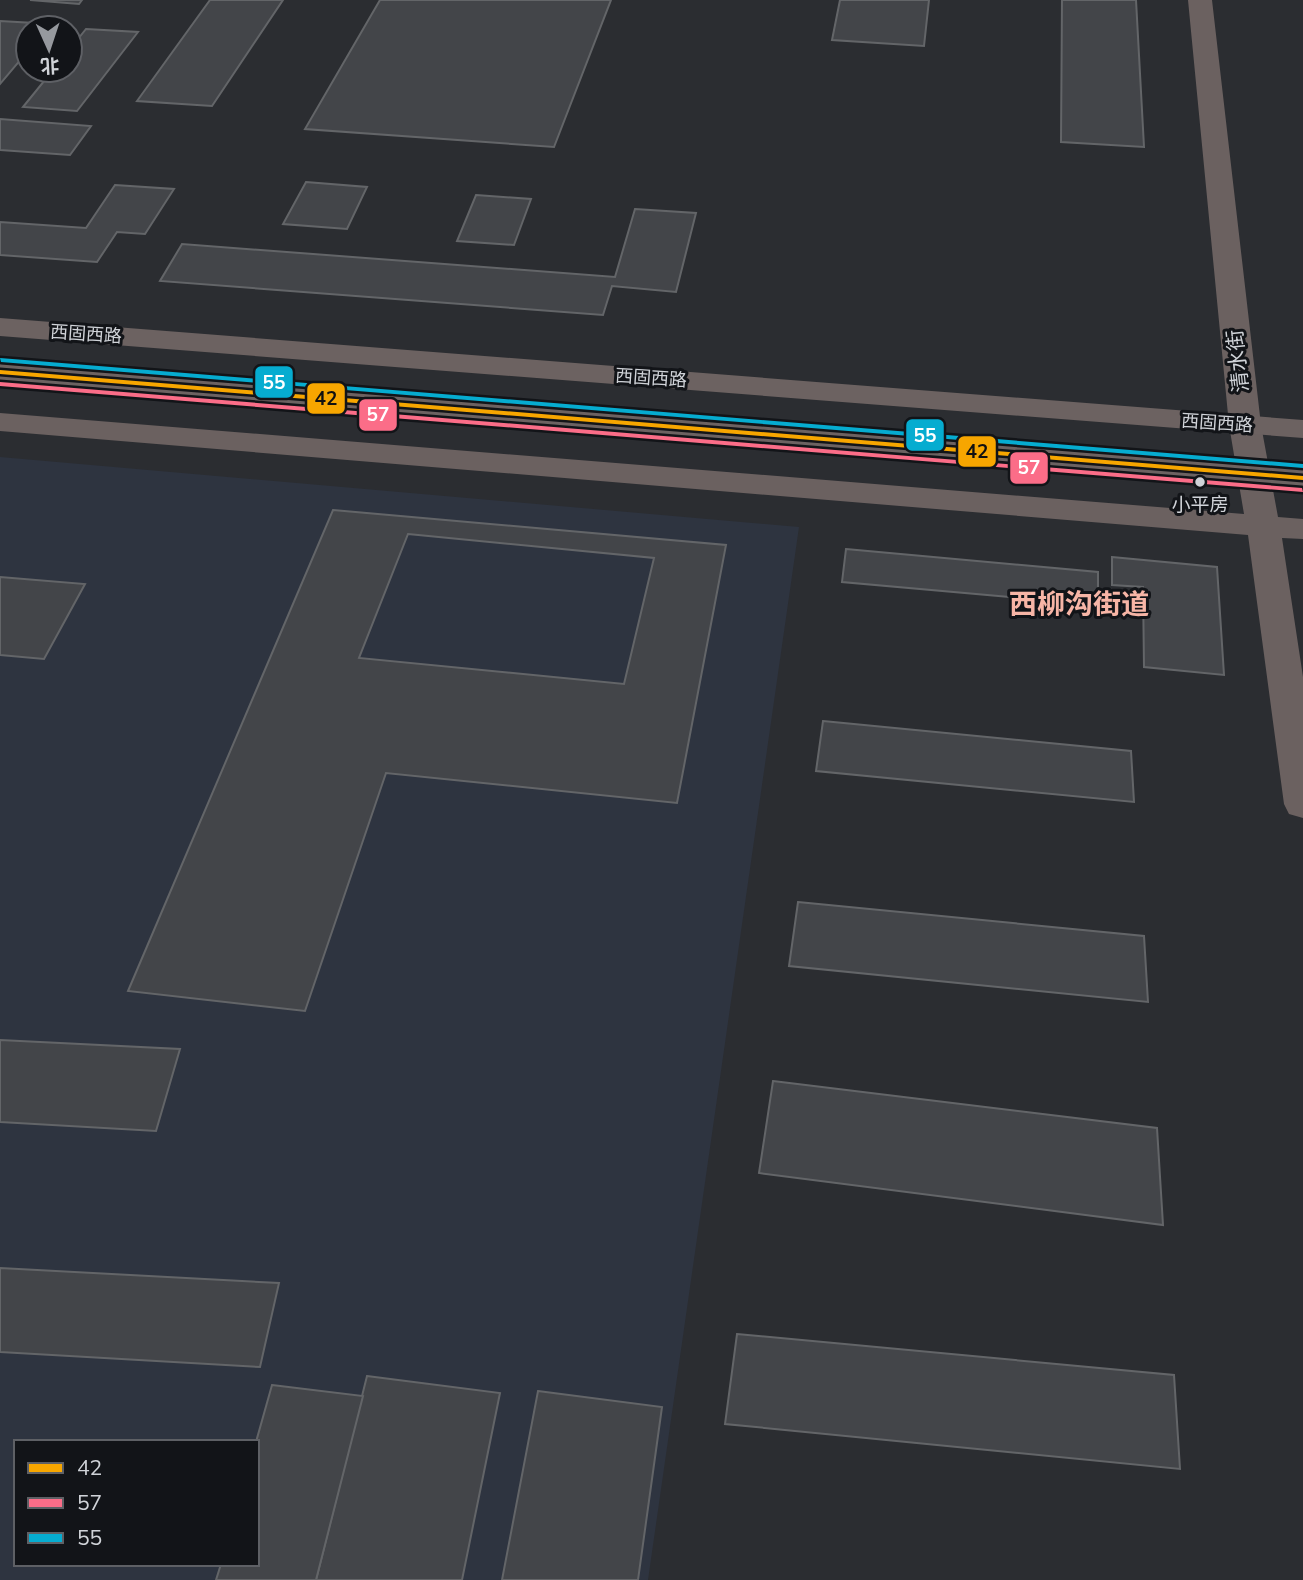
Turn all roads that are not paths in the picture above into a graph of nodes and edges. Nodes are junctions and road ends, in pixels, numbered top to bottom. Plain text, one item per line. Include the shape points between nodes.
1 (1200, 0) edge
2 (0, 327) edge
3 (0, 372) edge
4 (0, 422) edge
5 (1303, 422) edge
6 (1245, 425) junction
7 (1303, 429) edge
8 (1254, 474) junction
9 (1303, 478) edge
10 (1263, 525) junction
11 (1303, 529) edge
12 (1303, 804) edge

1 - 6 street, 清水街
2 - 6 main road, 西固西路
3 - 8 main road
4 - 10 street
5 - 6 street
6 - 7 main road, 西固西路
6 - 8 street, 清水街
8 - 9 main road
8 - 10 street, 清水街
10 - 11 street
10 - 12 street, 清水街

